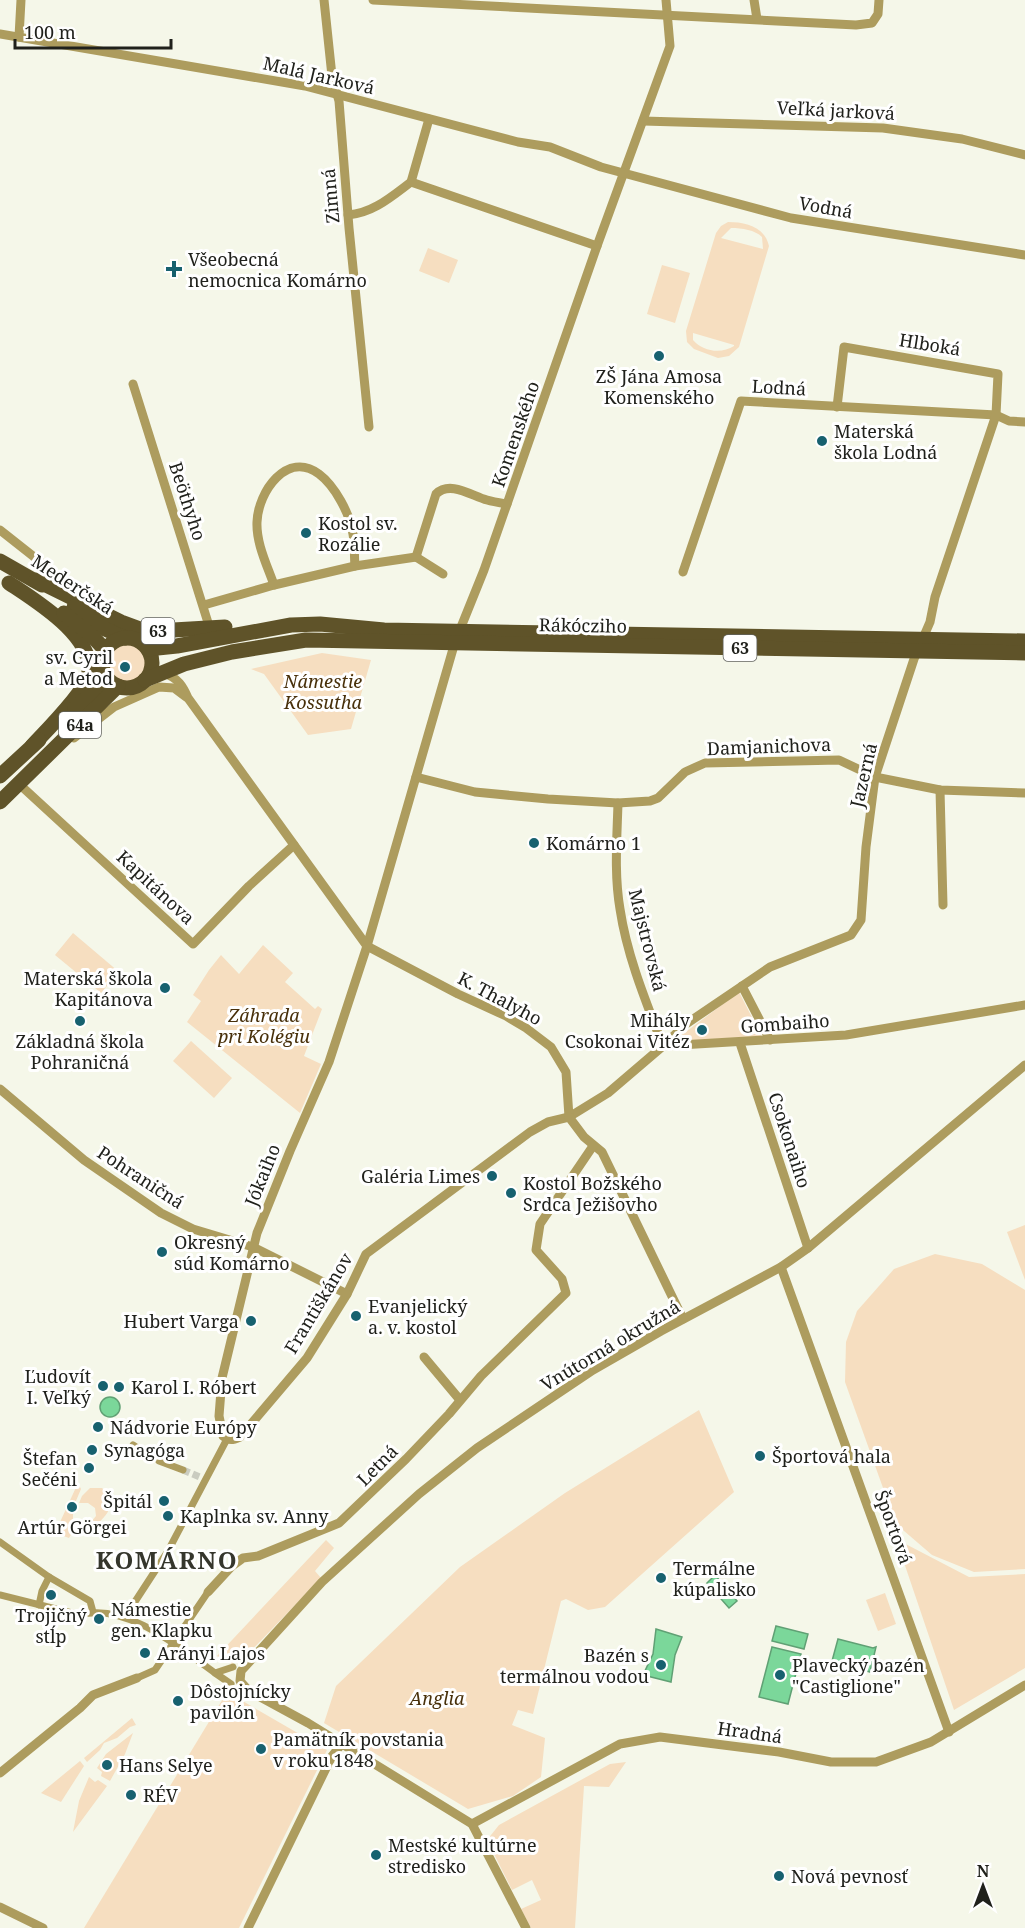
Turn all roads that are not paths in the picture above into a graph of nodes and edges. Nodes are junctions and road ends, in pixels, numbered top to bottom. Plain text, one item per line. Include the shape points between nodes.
1 (21, 0) edge
2 (324, 0) edge
3 (373, 0) edge
4 (666, 0) edge
5 (754, 0) edge
6 (879, 0) edge
7 (506, 3) edge
8 (588, 6) edge
9 (668, 15) junction
10 (757, 20) junction
11 (0, 34) edge
12 (19, 37) junction
13 (337, 94) junction
14 (429, 119) junction
15 (643, 121) junction
16 (1025, 155) edge
17 (625, 173) junction
18 (411, 182) junction
19 (348, 215) junction
20 (597, 246) junction
21 (1025, 255) edge
22 (133, 384) dead end
23 (837, 406) junction
24 (996, 415) junction
25 (1025, 422) edge
26 (369, 427) dead end
27 (507, 504) junction
28 (0, 530) edge
29 (416, 557) junction
30 (0, 561) edge
31 (355, 566) junction
32 (682, 572) dead end
33 (443, 574) dead end
34 (57, 575) dead end
35 (36, 580) junction
36 (5, 581) edge
37 (274, 585) junction
38 (204, 605) junction
39 (291, 625) junction
40 (210, 629) junction
41 (457, 636) junction
42 (125, 638) junction
43 (1025, 641) edge
44 (920, 645) junction
45 (148, 649) junction
46 (106, 651) junction
47 (1025, 653) edge
48 (164, 673) junction
49 (145, 680) junction
50 (112, 681) junction
51 (188, 698) junction
52 (32, 746) junction
53 (42, 763) junction
54 (0, 776) edge
55 (416, 777) junction
56 (875, 777) junction
57 (19, 784) junction
58 (940, 790) junction
59 (1025, 793) edge
60 (0, 802) edge
61 (618, 803) junction
62 (294, 845) junction
63 (943, 905) dead end
64 (367, 946) junction
65 (742, 986) junction
66 (1025, 1005) edge
67 (770, 1040) junction
68 (740, 1043) junction
69 (663, 1046) junction
70 (1025, 1065) edge
71 (0, 1089) edge
72 (569, 1117) junction
73 (593, 1146) junction
74 (253, 1247) junction
75 (808, 1248) junction
76 (782, 1267) junction
77 (347, 1294) junction
78 (683, 1320) junction
79 (424, 1357) dead end
80 (460, 1400) junction
81 (227, 1439) junction
82 (133, 1445) dead end
83 (151, 1456) dead end
84 (159, 1461) dead end
85 (183, 1470) tunnel mouth
86 (0, 1542) edge
87 (47, 1575) junction
88 (208, 1592) joint
89 (0, 1595) edge
90 (39, 1605) junction
91 (93, 1612) junction
92 (125, 1617) junction
93 (174, 1643) junction
94 (233, 1667) dead end
95 (215, 1673) junction
96 (138, 1679) joint
97 (235, 1683) junction
98 (1025, 1685) edge
99 (949, 1732) junction
100 (341, 1745) junction
101 (0, 1773) edge
102 (472, 1824) junction
103 (0, 1907) edge
104 (43, 1928) edge
105 (248, 1928) edge
106 (526, 1928) edge

1 - 12 street
2 - 13 street, Zimná
3 - 7 street
4 - 9 street, Komenského
5 - 10 street
6 - 10 street via 878,14 872,23
7 - 8 street
8 - 9 street
9 - 10 street
9 - 15 street, Komenského via 670,46
11 - 12 street, Malá Jarková
12 - 13 street, Malá Jarková
13 - 14 street, Malá Jarková
13 - 19 street, Zimná
14 - 17 street, Malá Jarková via 550,147
14 - 18 street
15 - 16 street, Veľká jarková via 883,128 962,139
15 - 17 street, Komenského
17 - 20 street, Komenského
17 - 21 street, Vodná via 808,221
18 - 19 street via 377,207
18 - 20 street
19 - 26 street, Zimná
20 - 27 street, Komenského
22 - 38 street, Beöthyho
23 - 24 street, Lodná
23 - 24 street, Hlboká via 844,347 999,374
23 - 32 street, Lodná via 741,401
24 - 25 street
24 - 44 street, Jazerná
27 - 29 street via 452,488 439,490
27 - 41 street, Komenského
28 - 34 street, Mederčská
29 - 31 street
29 - 33 street
30 - 35 main road, Mederčská / 63
31 - 37 street
31 - 37 street via 350,522 337,495 316,472 296,468 278,476 260,502 258,534
35 - 40 main road, 63 via 140,629
35 - 42 main road, Mederčská / 63 via 105,629
36 - 46 main road, Mederčská via 69,616
36 - 52 main road via 40,603 83,645 88,655 85,683
37 - 38 street
38 - 40 street, Beöthyho
39 - 40 main road, 63
39 - 41 main road, Rákócziho / 63
39 - 45 main road, Rákócziho / 63
41 - 44 main road, Rákócziho / 63
41 - 48 main road, Rákócziho / 63 via 306,640 232,652
41 - 55 street
42 - 45 main road, 63 via 140,641
42 - 46 main road, 63
43 - 44 main road, Rákócziho / 63
44 - 47 main road, Rákócziho / 63
44 - 56 street, Jazerná
45 - 49 main road, 63 via 152,665
46 - 50 main road via 102,664
48 - 49 main road, Rákócziho / 63
48 - 51 street via 180,682
49 - 50 main road, 63 via 131,687
50 - 52 main road, 64a via 96,689
50 - 53 main road, 64a
51 - 53 street via 174,688 164,687 121,703
51 - 62 street
52 - 54 main road, 64a
53 - 57 main road, 64a
55 - 61 street, Damjanichova via 475,792
55 - 64 street
56 - 58 street, Damjanichova
56 - 61 street, Damjanichova via 838,760 717,761 685,772 658,798
56 - 65 street, Jazerná via 858,927 851,934 770,967
57 - 60 main road, 64a
57 - 62 street, Kapitánova via 193,944
58 - 59 street, Damjanichova
58 - 63 street
61 - 69 street, Majstrovská via 616,868 620,912
62 - 64 street
64 - 72 street, K. Thalyho via 506,1016 550,1047 566,1072
64 - 74 street, Jókaiho via 329,1062
65 - 67 street
65 - 69 street, Jazerná via 686,1024
66 - 67 street, Gombaiho via 846,1035
67 - 68 street, Gombaiho
68 - 69 street, Gombaiho
68 - 75 street, Csokonaiho
69 - 72 street via 608,1093
70 - 75 street, Vnútorná okružná
71 - 74 street, Pohraničná via 84,1160 160,1213 193,1229
72 - 73 street
72 - 77 street, Františkánov via 530,1132 366,1254
73 - 78 street via 602,1152
73 - 80 street, Letná via 540,1224 536,1250 562,1279 566,1293
74 - 77 street, Pohraničná
74 - 81 street, Jókaiho via 222,1378 220,1429
75 - 76 street, Vnútorná okružná
76 - 78 street, Vnútorná okružná
76 - 99 street, Športová
77 - 81 street, Františkánov via 307,1358 240,1437
78 - 97 street, Vnútorná okružná via 593,1370 477,1448 419,1494 322,1582 241,1671
79 - 80 street
80 - 88 street, Letná via 339,1523 258,1556 243,1558
81 - 92 street via 168,1551
82 - 83 street
84 - 85 street
86 - 87 street
87 - 90 street
87 - 91 street via 90,1601
88 - 93 street, Letná
89 - 90 street
90 - 91 street via 80,1615
91 - 92 street
92 - 93 street
93 - 95 street
93 - 96 street, Letná via 155,1670
94 - 95 street
95 - 97 street
96 - 101 street via 93,1695
97 - 100 street
98 - 99 street, Hradná
99 - 102 street, Hradná via 920,1748 876,1762 831,1762 660,1737 620,1744
100 - 102 street
100 - 105 street via 332,1756
102 - 106 street
103 - 104 street

